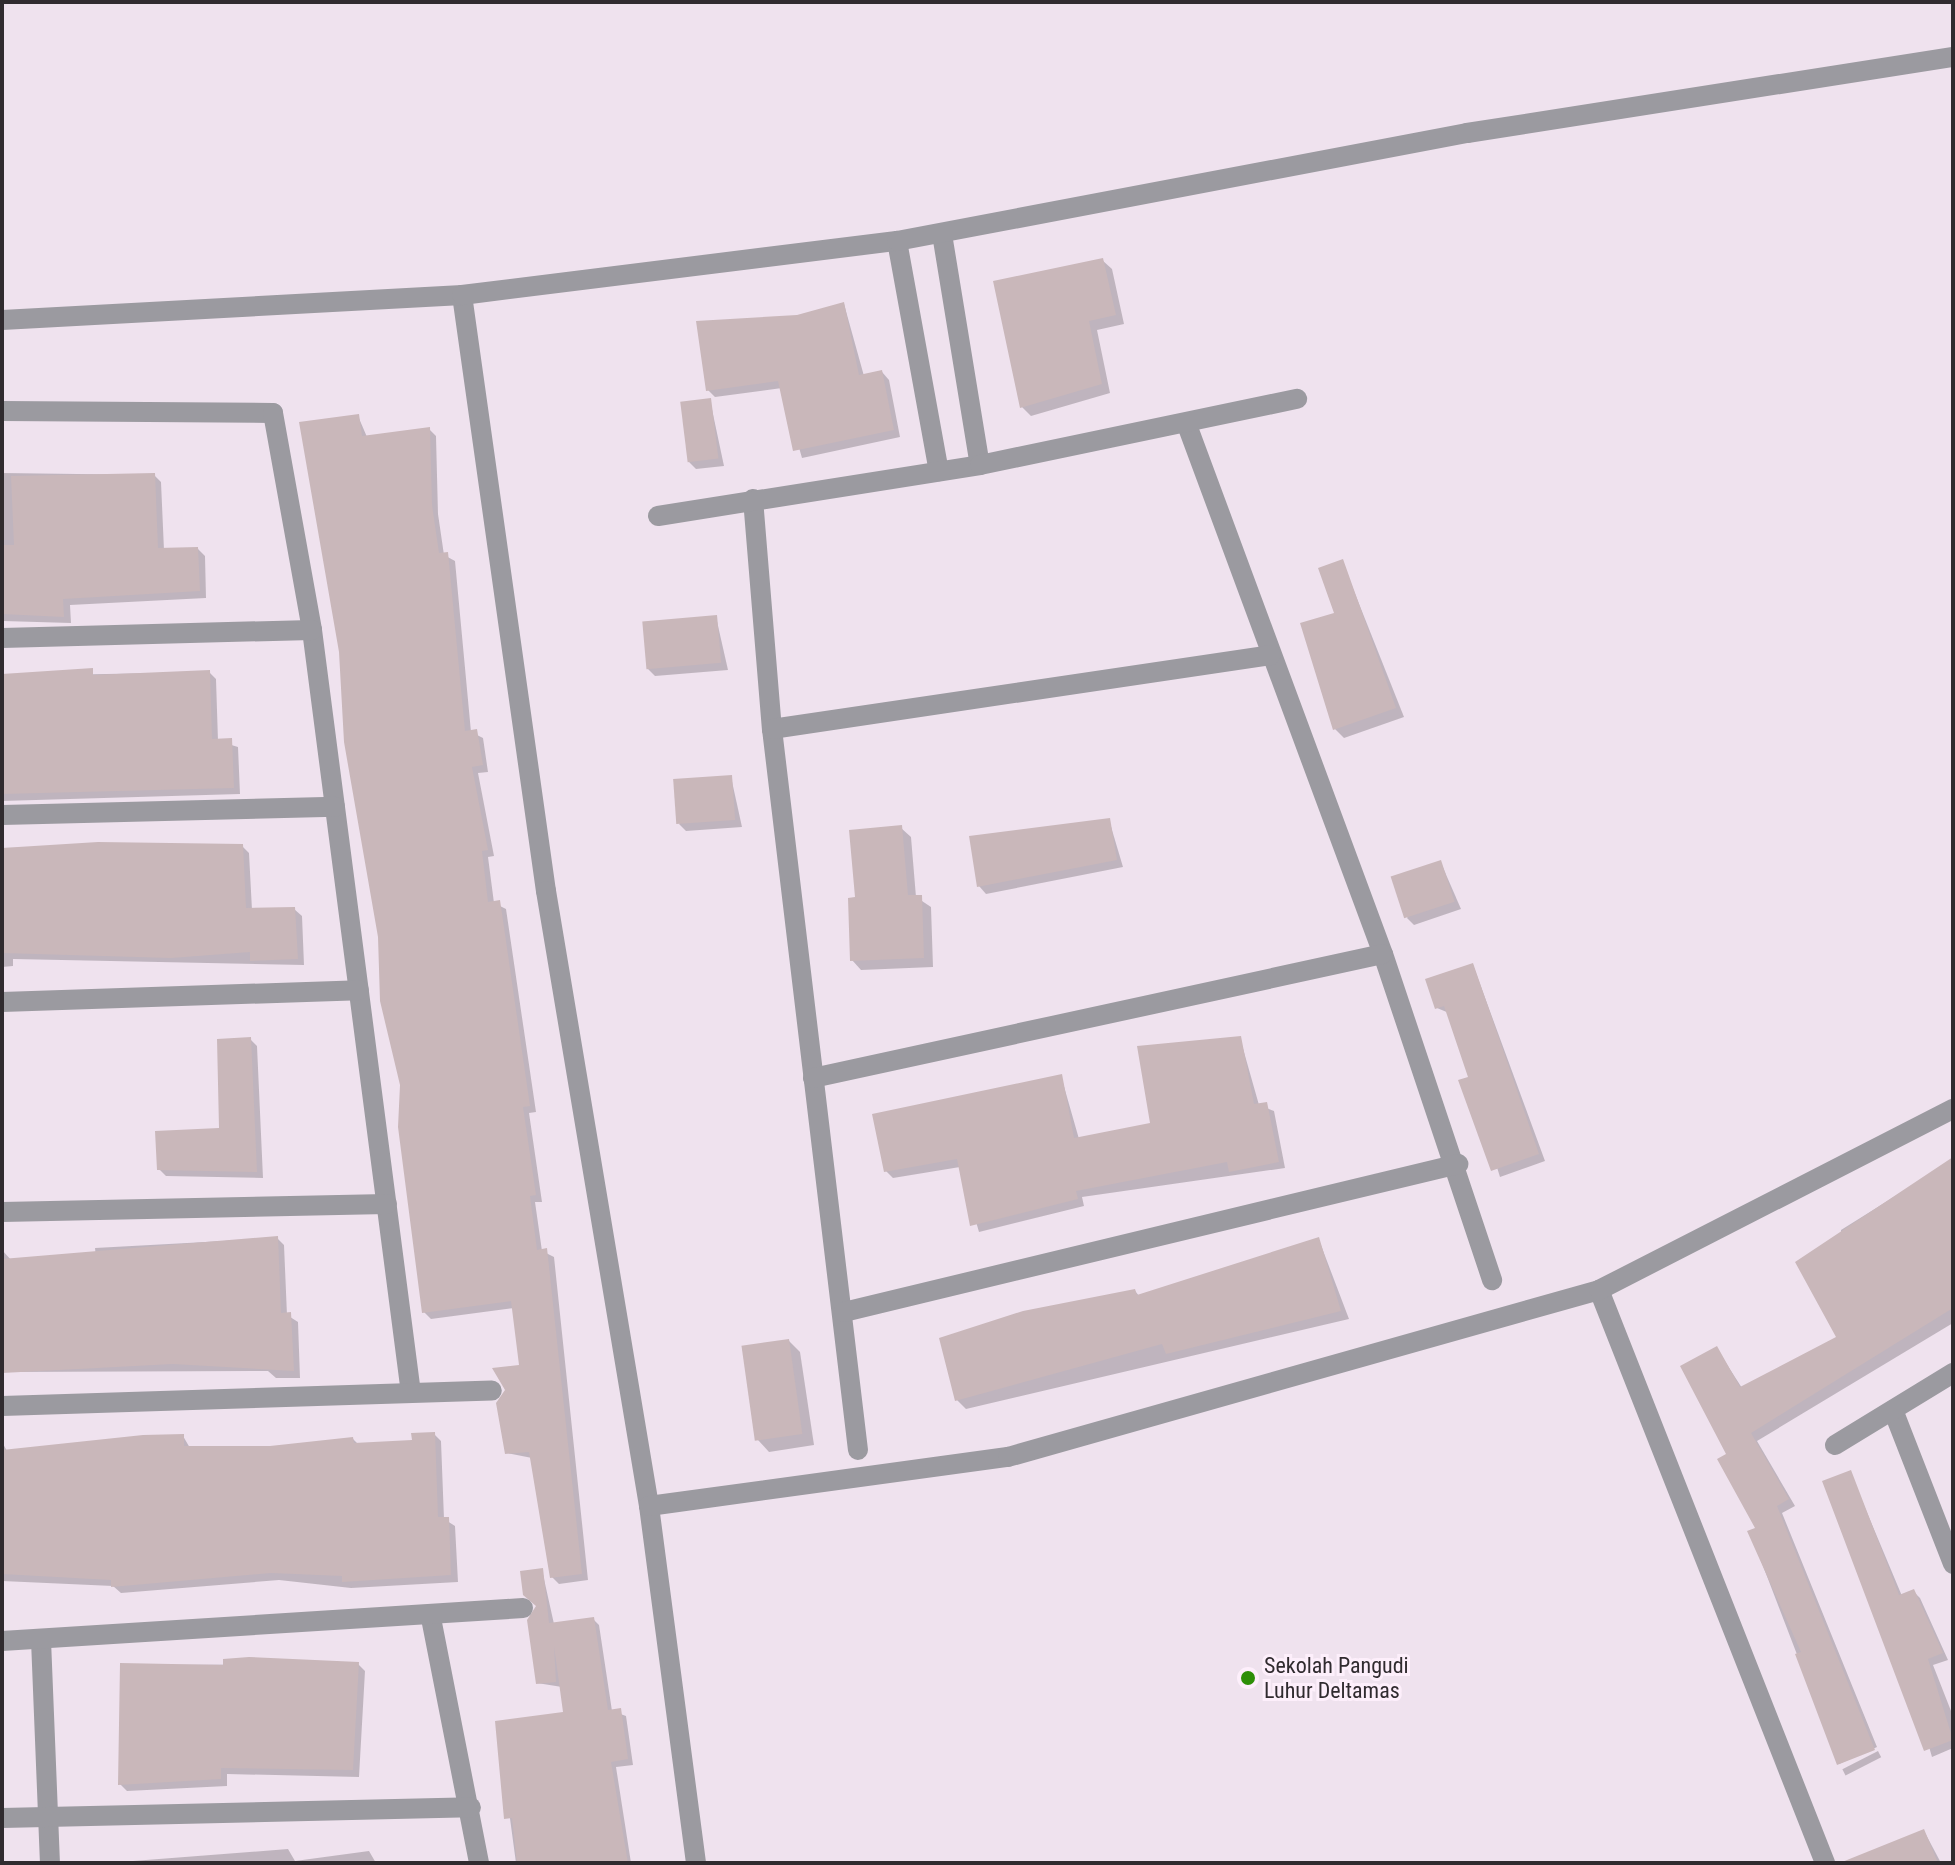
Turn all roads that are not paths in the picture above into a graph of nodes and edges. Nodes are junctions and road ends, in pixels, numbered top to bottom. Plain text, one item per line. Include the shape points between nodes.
1 (1953, 57) edge
2 (942, 234) junction
3 (897, 241) junction
4 (462, 295) junction
5 (2, 320) edge
6 (1297, 399) dead end
7 (2, 411) edge
8 (1187, 425) junction
9 (980, 465) junction
10 (939, 471) junction
11 (753, 499) junction
12 (658, 516) dead end
13 (312, 630) junction
14 (2, 638) edge
15 (1271, 655) junction
16 (772, 729) junction
17 (335, 807) junction
18 (2, 815) edge
19 (1383, 954) junction
20 (359, 990) junction
21 (2, 1002) edge
22 (813, 1078) junction
23 (1953, 1109) edge
24 (1458, 1164) junction
25 (387, 1204) junction
26 (2, 1212) edge
27 (1492, 1280) dead end
28 (1599, 1290) junction
29 (844, 1312) junction
30 (1953, 1373) edge
31 (492, 1391) dead end
32 (411, 1393) junction
33 (2, 1406) edge
34 (1893, 1410) junction
35 (1835, 1445) dead end
36 (858, 1450) dead end
37 (649, 1506) junction
38 (1953, 1564) edge
39 (523, 1608) dead end
40 (431, 1618) junction
41 (41, 1640) junction
42 (2, 1641) edge
43 (471, 1807) junction
44 (49, 1816) junction
45 (2, 1818) edge
46 (50, 1863) edge
47 (479, 1863) edge
48 (696, 1863) edge
49 (1825, 1863) edge

1 - 2 street via 1467,133
2 - 3 street
2 - 9 street
3 - 4 street
3 - 10 street
4 - 5 street
4 - 37 street via 546,891
6 - 8 street
7 - 13 street via 272,411
8 - 9 street
8 - 15 street
9 - 10 street
10 - 11 street
11 - 12 street
11 - 16 street
13 - 14 street
13 - 17 street
15 - 16 street
15 - 19 street
16 - 22 street
17 - 18 street
17 - 20 street
19 - 22 street
19 - 24 street
20 - 21 street
20 - 25 street
22 - 29 street
23 - 28 street
24 - 27 street
24 - 29 street
25 - 26 street
25 - 32 street
28 - 37 street via 1008,1457
28 - 49 street
29 - 36 street
30 - 34 street
31 - 32 street
32 - 33 street
34 - 35 street
34 - 38 street
37 - 48 street
39 - 40 street
40 - 41 street
40 - 43 street
41 - 42 street
41 - 44 street
43 - 44 street
43 - 47 street
44 - 45 street
44 - 46 street

